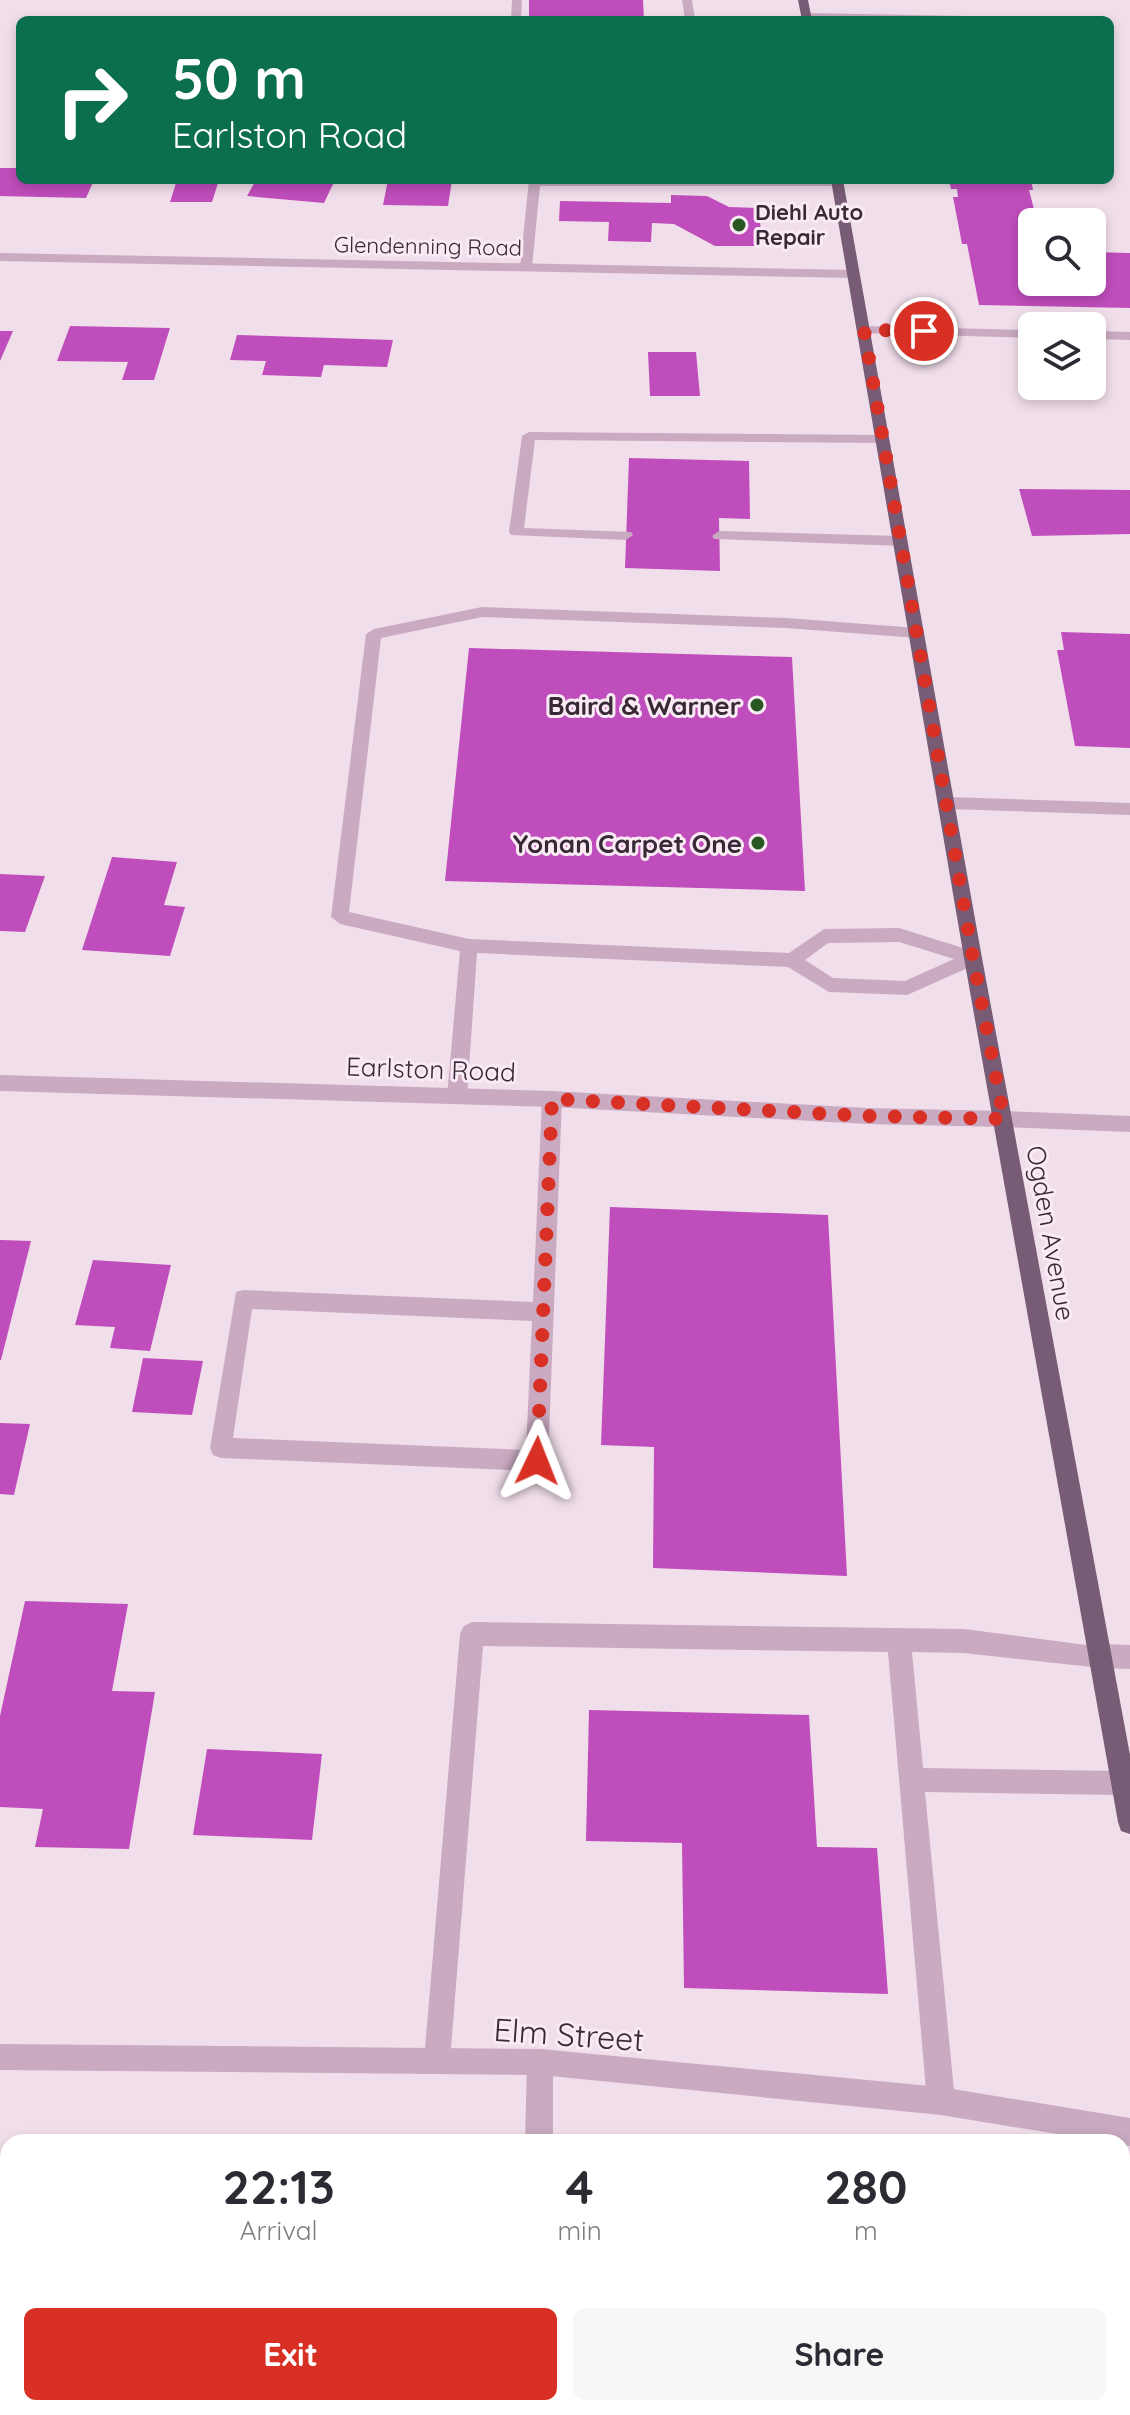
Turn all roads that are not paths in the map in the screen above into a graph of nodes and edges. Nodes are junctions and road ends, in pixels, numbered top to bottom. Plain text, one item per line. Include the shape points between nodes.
1 (534, 184) edge
2 (839, 184) edge
3 (0, 257) edge
4 (526, 267) junction
5 (854, 274) junction
6 (864, 330) junction
7 (1018, 334) edge
8 (1106, 335) edge
9 (1130, 336) edge
10 (882, 439) junction
11 (626, 535) dead end
12 (719, 536) dead end
13 (901, 541) junction
14 (917, 633) junction
15 (947, 803) junction
16 (1130, 809) edge
17 (469, 946) junction
18 (973, 958) junction
19 (792, 960) junction
20 (0, 1083) edge
21 (457, 1096) junction
22 (552, 1099) junction
23 (1004, 1119) junction
24 (1130, 1124) edge
25 (541, 1312) junction
26 (899, 1640) junction
27 (1101, 1656) junction
28 (1130, 1657) edge
29 (913, 1780) junction
30 (1123, 1783) junction
31 (1130, 1822) edge
32 (0, 2057) edge
33 (437, 2061) junction
34 (540, 2062) junction
35 (941, 2101) junction
36 (1130, 2132) edge
37 (539, 2134) edge

1 - 4 street
2 - 5 main road, Ogden Avenue
3 - 4 street, Glendenning Road
4 - 5 street, Glendenning Road
5 - 6 main road, Ogden Avenue
6 - 7 street
6 - 10 main road, Ogden Avenue
8 - 9 street
10 - 11 street via 529,436 516,532
10 - 13 main road, Ogden Avenue
12 - 13 street
13 - 14 main road, Ogden Avenue
14 - 15 main road, Ogden Avenue
14 - 17 street via 482,612 374,634 340,917
15 - 16 street
15 - 18 main road, Ogden Avenue
17 - 19 street
17 - 21 street
18 - 19 street via 899,935 824,936
18 - 19 street via 907,988 829,985
18 - 23 main road, Ogden Avenue
20 - 21 street, Earlston Road
21 - 22 street, Earlston Road
22 - 23 street, Earlston Road
22 - 25 street
23 - 24 street, Earlston Road
23 - 27 main road, Ogden Avenue
25 - 25 street via 243,1299 221,1448 537,1461
26 - 27 street via 964,1641
26 - 29 street
26 - 33 street via 472,1634
27 - 28 street
27 - 30 main road, Ogden Avenue
29 - 30 street
29 - 35 street
30 - 31 main road, Ogden Avenue
32 - 33 street, Elm Street
33 - 34 street, Elm Street
34 - 35 street, Elm Street
34 - 37 street
35 - 36 street, Elm Street

